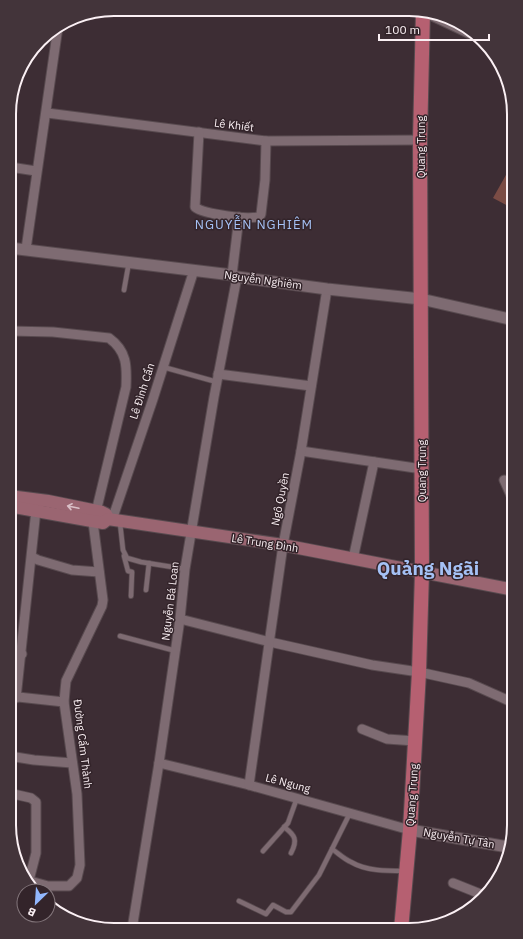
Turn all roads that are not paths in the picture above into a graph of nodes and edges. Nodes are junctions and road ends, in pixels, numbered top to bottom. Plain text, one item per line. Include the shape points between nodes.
1 (424, 17) edge
2 (57, 35) edge
3 (47, 113) junction
4 (200, 132) junction
5 (420, 140) junction
6 (266, 141) junction
7 (16, 168) edge
8 (36, 171) junction
9 (239, 217) junction
10 (16, 248) edge
11 (26, 249) junction
12 (129, 262) junction
13 (194, 270) junction
14 (234, 276) junction
15 (327, 289) junction
16 (124, 290) dead end
17 (421, 299) junction
18 (507, 318) edge
19 (16, 331) edge
20 (163, 367) junction
21 (218, 378) junction
22 (312, 386) junction
23 (301, 451) junction
24 (374, 462) junction
25 (422, 469) junction
26 (504, 480) dead end
27 (507, 487) edge
28 (16, 498) edge
29 (16, 506) edge
30 (44, 508) junction
31 (94, 517) junction
32 (113, 520) junction
33 (192, 532) junction
34 (283, 545) junction
35 (125, 556) junction
36 (32, 557) junction
37 (353, 559) junction
38 (149, 563) junction
39 (185, 569) junction
40 (99, 572) junction
41 (422, 572) junction
42 (507, 589) edge
43 (146, 590) dead end
44 (131, 596) dead end
45 (180, 619) junction
46 (120, 636) dead end
47 (270, 642) junction
48 (176, 651) junction
49 (16, 653) edge
50 (22, 654) junction
51 (419, 672) junction
52 (16, 683) edge
53 (16, 697) edge
54 (507, 700) edge
55 (64, 702) junction
56 (362, 729) dead end
57 (415, 741) junction
58 (16, 757) edge
59 (72, 763) junction
60 (159, 763) junction
61 (249, 785) junction
62 (16, 795) edge
63 (297, 798) junction
64 (350, 813) junction
65 (284, 827) junction
66 (410, 830) junction
67 (504, 846) edge
68 (332, 849) junction
69 (263, 851) dead end
70 (290, 853) dead end
71 (406, 871) junction
72 (30, 875) edge
73 (35, 882) edge
74 (453, 883) dead end
75 (479, 894) edge
76 (239, 901) dead end
77 (133, 923) edge
78 (402, 923) edge

1 - 5 main road, Quang Trung
2 - 3 street
3 - 4 street, Lê Khiết
3 - 8 street
4 - 6 street, Lê Khiết
4 - 9 street via 195,208 208,213
5 - 6 street, Lê Khiết
5 - 17 main road, Quang Trung
6 - 9 street via 262,214 257,218
7 - 8 street
8 - 11 street
9 - 14 street, Nguyễn Bá Loan
10 - 11 street, Nguyễn Nghiêm
11 - 12 street, Nguyễn Nghiêm
12 - 13 street, Nguyễn Nghiêm
12 - 16 lane
13 - 14 street, Nguyễn Nghiêm
13 - 20 street, Lê Đình Cẩn
14 - 15 street, Nguyễn Nghiêm
14 - 21 street, Nguyễn Bá Loan
15 - 17 street, Nguyễn Nghiêm
15 - 22 street, Ngô Quyền
17 - 18 street, Nguyễn Nghiêm
17 - 25 main road, Quang Trung
19 - 31 street, Đường Cẩm Thành via 109,338 117,343 123,352 127,368 126,387
20 - 21 lane
20 - 32 street, Lê Đình Cẩn
21 - 22 street
21 - 33 street, Nguyễn Bá Loan
22 - 23 street, Ngô Quyền
23 - 24 street
23 - 34 street, Ngô Quyền
24 - 25 street
24 - 37 street
25 - 41 main road, Quang Trung
26 - 27 street
28 - 30 main road, Lê Trung Đình
29 - 30 main road, Lê Trung Đình
30 - 31 main road, Lê Trung Đình
30 - 36 street
31 - 32 main road, Lê Trung Đình via 103,523
31 - 40 street, Đường Cẩm Thành
32 - 33 main road, Lê Trung Đình
32 - 35 lane
33 - 34 main road, Lê Trung Đình
33 - 39 street, Nguyễn Bá Loan
34 - 37 main road, Lê Trung Đình
34 - 47 street, Ngô Quyền
35 - 38 lane
35 - 44 lane via 128,572 132,572
36 - 40 street via 72,570
36 - 50 street
37 - 41 main road, Lê Trung Đình
38 - 39 lane
38 - 43 lane
39 - 45 street, Nguyễn Bá Loan
40 - 55 street, Đường Cẩm Thành via 102,606 66,681
41 - 42 main road, Lê Trung Đình
41 - 51 main road, Quang Trung
45 - 47 street
45 - 48 street, Nguyễn Bá Loan
46 - 48 lane
47 - 51 street
47 - 61 street, Ngô Quyền
48 - 60 street, Nguyễn Bá Loan
49 - 50 street
50 - 52 street
51 - 54 street via 469,683
51 - 57 main road, Quang Trung
53 - 55 street
55 - 59 street, Đường Cẩm Thành
56 - 57 street via 387,739
57 - 66 main road, Quang Trung
58 - 59 street
59 - 73 street, Đường Cẩm Thành via 77,794 80,865 77,878 69,886 64,887
60 - 61 street, Lê Ngung
60 - 77 street, Nguyễn Bá Loan
61 - 63 street, Lê Ngung
62 - 72 street via 31,798 36,802 36,853
63 - 64 street, Lê Ngung
63 - 65 lane
64 - 66 street, Lê Ngung
64 - 68 lane
65 - 69 lane
65 - 70 lane via 295,839 295,846
66 - 67 street, Nguyễn Tự Tân
66 - 71 main road, Quang Trung
68 - 71 lane via 357,865 378,870
68 - 76 lane via 319,875 291,912 273,905 266,914
71 - 78 main road, Quang Trung
74 - 75 street

